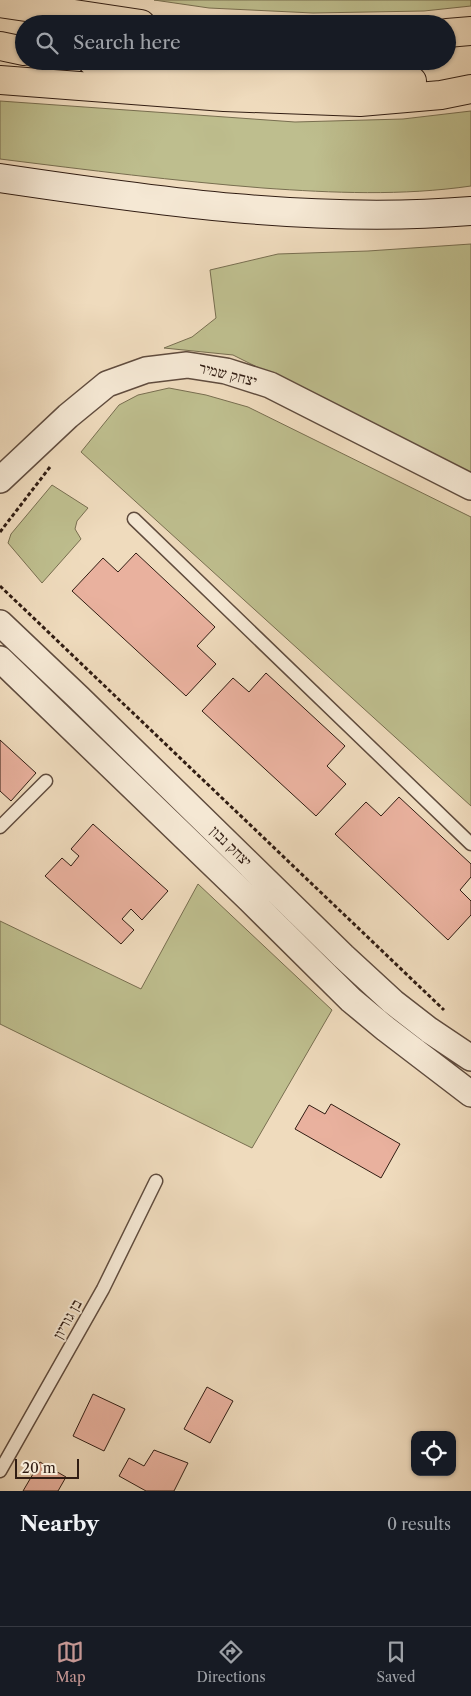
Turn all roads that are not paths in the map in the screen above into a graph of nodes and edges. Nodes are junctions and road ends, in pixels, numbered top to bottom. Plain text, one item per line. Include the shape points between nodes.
1 (0, 3) edge
2 (81, 15) edge
3 (471, 31) edge
4 (456, 32) edge
5 (0, 46) edge
6 (15, 49) edge
7 (160, 70) edge
8 (471, 78) edge
9 (0, 80) edge
10 (471, 89) edge
11 (0, 178) edge
12 (471, 211) edge
13 (0, 480) edge
14 (471, 487) edge
15 (134, 519) dead end
16 (0, 623) edge
17 (0, 659) edge
18 (46, 781) dead end
19 (0, 827) edge
20 (471, 844) edge
21 (447, 1042) junction
22 (471, 1047) edge
23 (471, 1058) edge
24 (471, 1094) edge
25 (156, 1181) dead end
26 (0, 1471) edge

1 - 2 highway
3 - 4 highway
5 - 6 highway
7 - 8 highway via 332,82
9 - 10 highway via 224,97 360,102
11 - 12 main road via 251,209 390,214
13 - 14 street, יצחק שמיר via 107,384 146,370 187,365 226,370 270,385
15 - 20 lane
16 - 21 street, יצחק נבון via 343,956 393,1002
17 - 24 street, יצחק נבון via 351,1000
18 - 19 lane
21 - 22 street
21 - 23 street, יצחק נבון
25 - 26 lane, בן גוריון via 103,1288

